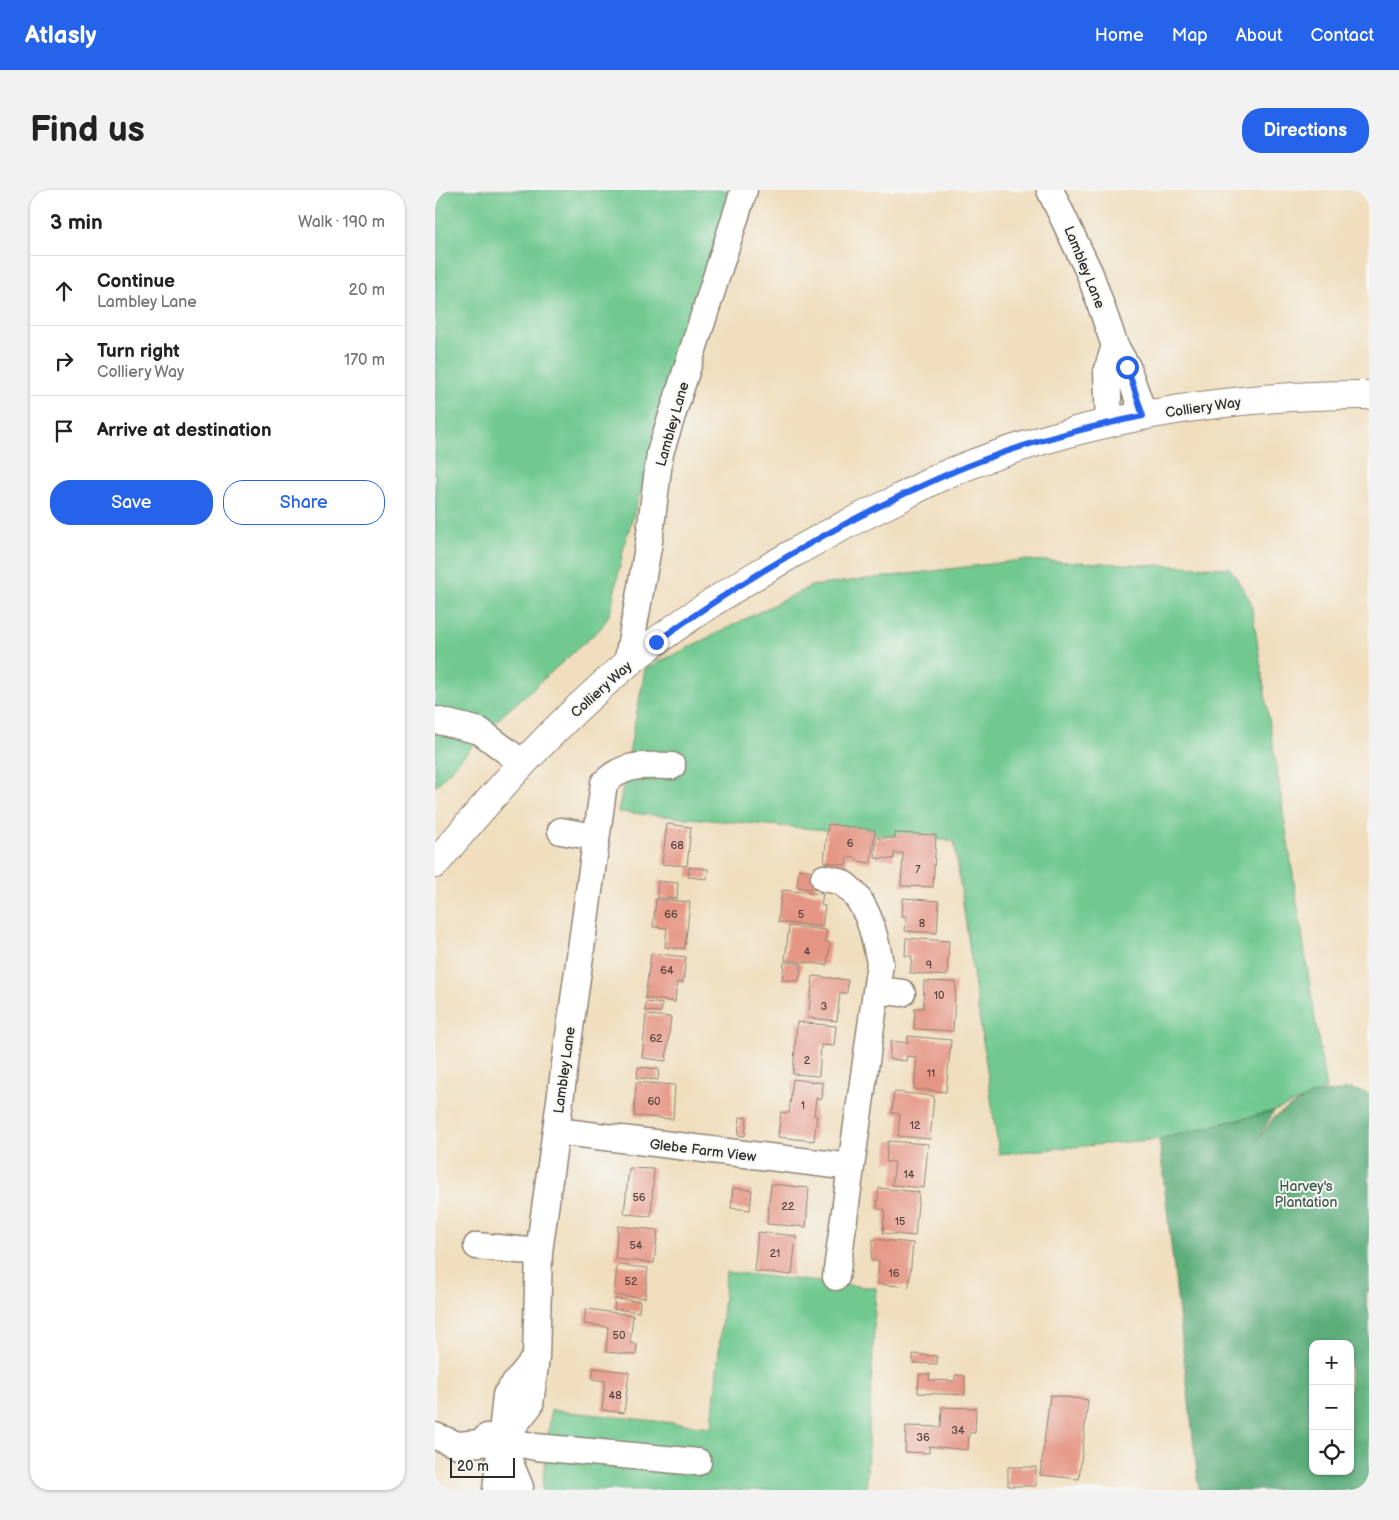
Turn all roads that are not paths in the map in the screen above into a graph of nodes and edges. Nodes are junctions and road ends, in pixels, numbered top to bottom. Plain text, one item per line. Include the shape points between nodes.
1 (744, 190) edge
2 (1051, 190) edge
3 (1115, 346) junction
4 (1369, 395) edge
5 (1143, 416) junction
6 (1109, 423) junction
7 (627, 664) junction
8 (435, 720) edge
9 (521, 762) junction
10 (672, 766) dead end
11 (561, 831) dead end
12 (595, 837) junction
13 (435, 864) edge
14 (824, 878) dead end
15 (556, 1131) junction
16 (851, 1167) junction
17 (477, 1246) dead end
18 (539, 1252) junction
19 (836, 1278) dead end
20 (435, 1431) edge
21 (435, 1436) edge
22 (501, 1441) junction
23 (697, 1462) dead end
24 (496, 1490) edge
25 (519, 1490) edge

1 - 7 street, Lambley Lane via 661,452
2 - 3 street, Lambley Lane via 1091,274
3 - 5 street, Lambley Lane via 1127,367
3 - 6 street via 1107,371
4 - 5 main road, Colliery Way via 1244,401
5 - 6 main road, Colliery Way
6 - 7 main road, Colliery Way via 1031,444 948,474 826,534 710,604
7 - 9 main road, Colliery Way
8 - 9 street via 480,730
9 - 13 main road, Colliery Way
10 - 12 street, Lambley Lane via 631,766 615,772 604,783
11 - 12 street
12 - 15 street, Lambley Lane
14 - 16 street via 842,883 858,898 875,937 889,992
15 - 16 street, Glebe Farm View
15 - 18 street, Lambley Lane
16 - 19 street
17 - 18 street
18 - 22 street, Lambley Lane via 530,1405
20 - 22 street via 459,1428
21 - 22 street via 458,1445
22 - 23 street
22 - 24 street
22 - 25 street

